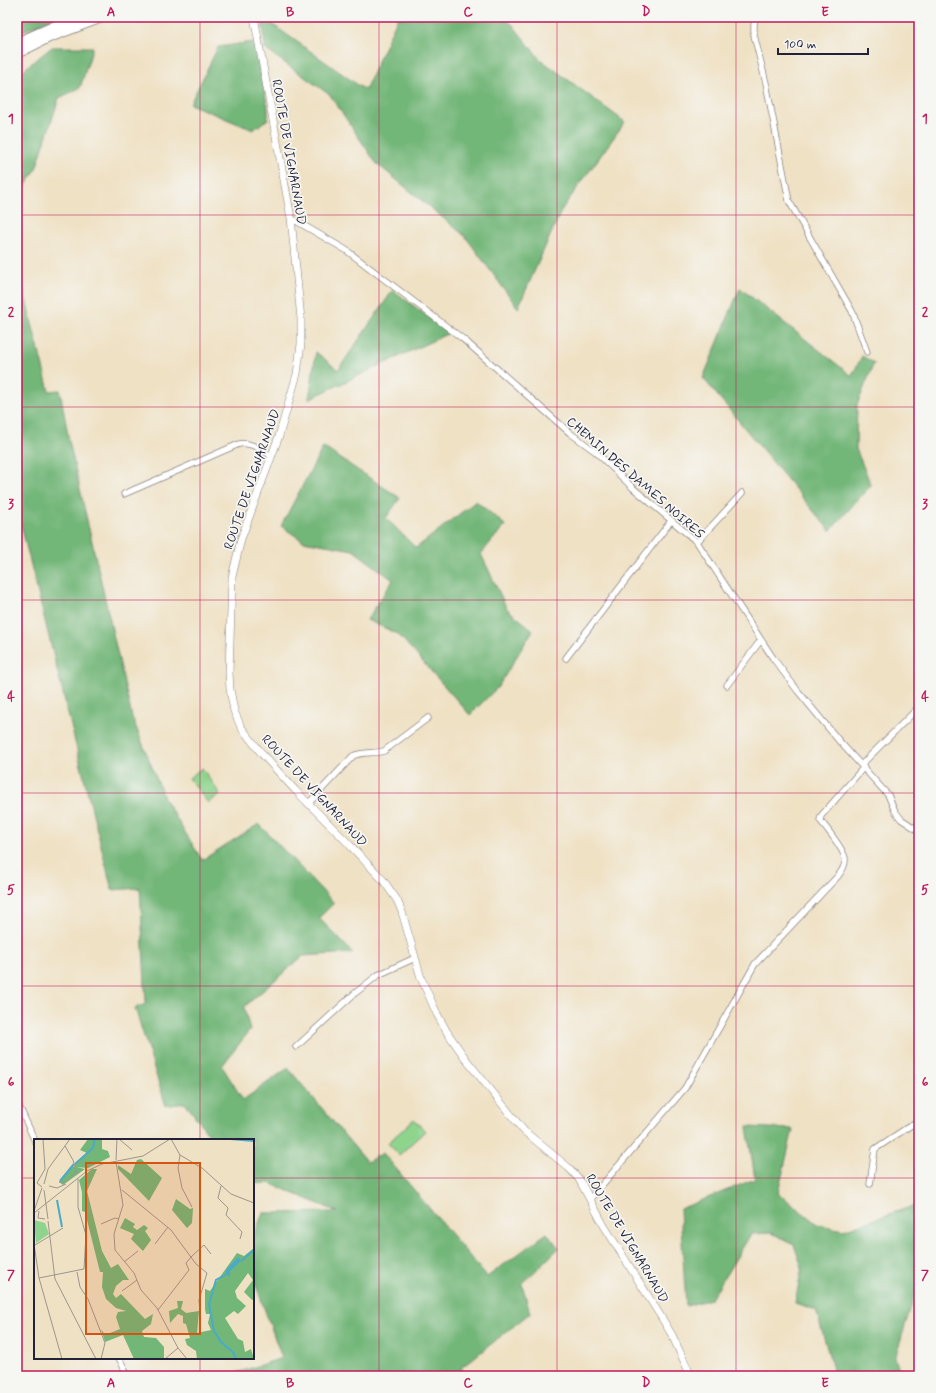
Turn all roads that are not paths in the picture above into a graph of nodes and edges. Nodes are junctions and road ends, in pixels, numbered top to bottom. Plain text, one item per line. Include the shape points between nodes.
1 (76, 17) edge
2 (102, 17) edge
3 (254, 17) edge
4 (755, 17) edge
5 (17, 43) edge
6 (17, 53) edge
7 (291, 218) junction
8 (867, 352) dead end
9 (272, 456) junction
10 (742, 493) dead end
11 (124, 494) dead end
12 (671, 521) junction
13 (696, 542) junction
14 (761, 640) junction
15 (566, 658) dead end
16 (727, 685) dead end
17 (919, 707) edge
18 (428, 718) dead end
19 (862, 766) junction
20 (308, 804) junction
21 (919, 831) edge
22 (415, 958) junction
23 (296, 1047) dead end
24 (17, 1102) edge
25 (919, 1120) edge
26 (34, 1139) edge
27 (870, 1184) dead end
28 (590, 1199) junction
29 (120, 1359) edge
30 (128, 1376) edge
31 (691, 1376) edge

1 - 5 highway
2 - 6 highway
3 - 7 street, ROUTE DE VIGNARNAUD
4 - 8 street via 754,35 789,201 852,312
7 - 9 street, ROUTE DE VIGNARNAUD via 301,344 297,374
7 - 12 street, CHEMIN DES DAMES NOIRES via 346,250 463,340 596,452
9 - 11 street via 249,444 240,444
9 - 20 street, ROUTE DE VIGNARNAUD via 241,539 232,577 230,690 234,711 241,727
10 - 13 street
12 - 13 street, CHEMIN DES DAMES NOIRES
12 - 15 street
13 - 14 street, CHEMIN DES DAMES NOIRES
14 - 16 street
14 - 19 street, CHEMIN DES DAMES NOIRES via 797,690
17 - 19 street
18 - 20 street via 384,751 359,753 353,756
19 - 21 street, CHEMIN DES DAMES NOIRES via 888,795 901,819
19 - 28 street via 820,820 845,857 843,870 755,964 685,1088
20 - 22 street, ROUTE DE VIGNARNAUD via 383,880 397,900
22 - 23 street via 378,975
22 - 28 street, ROUTE DE VIGNARNAUD via 437,1014 457,1048 524,1131 574,1174
24 - 26 street
25 - 27 street via 875,1149
28 - 31 street, ROUTE DE VIGNARNAUD via 602,1224 666,1325
29 - 30 street

